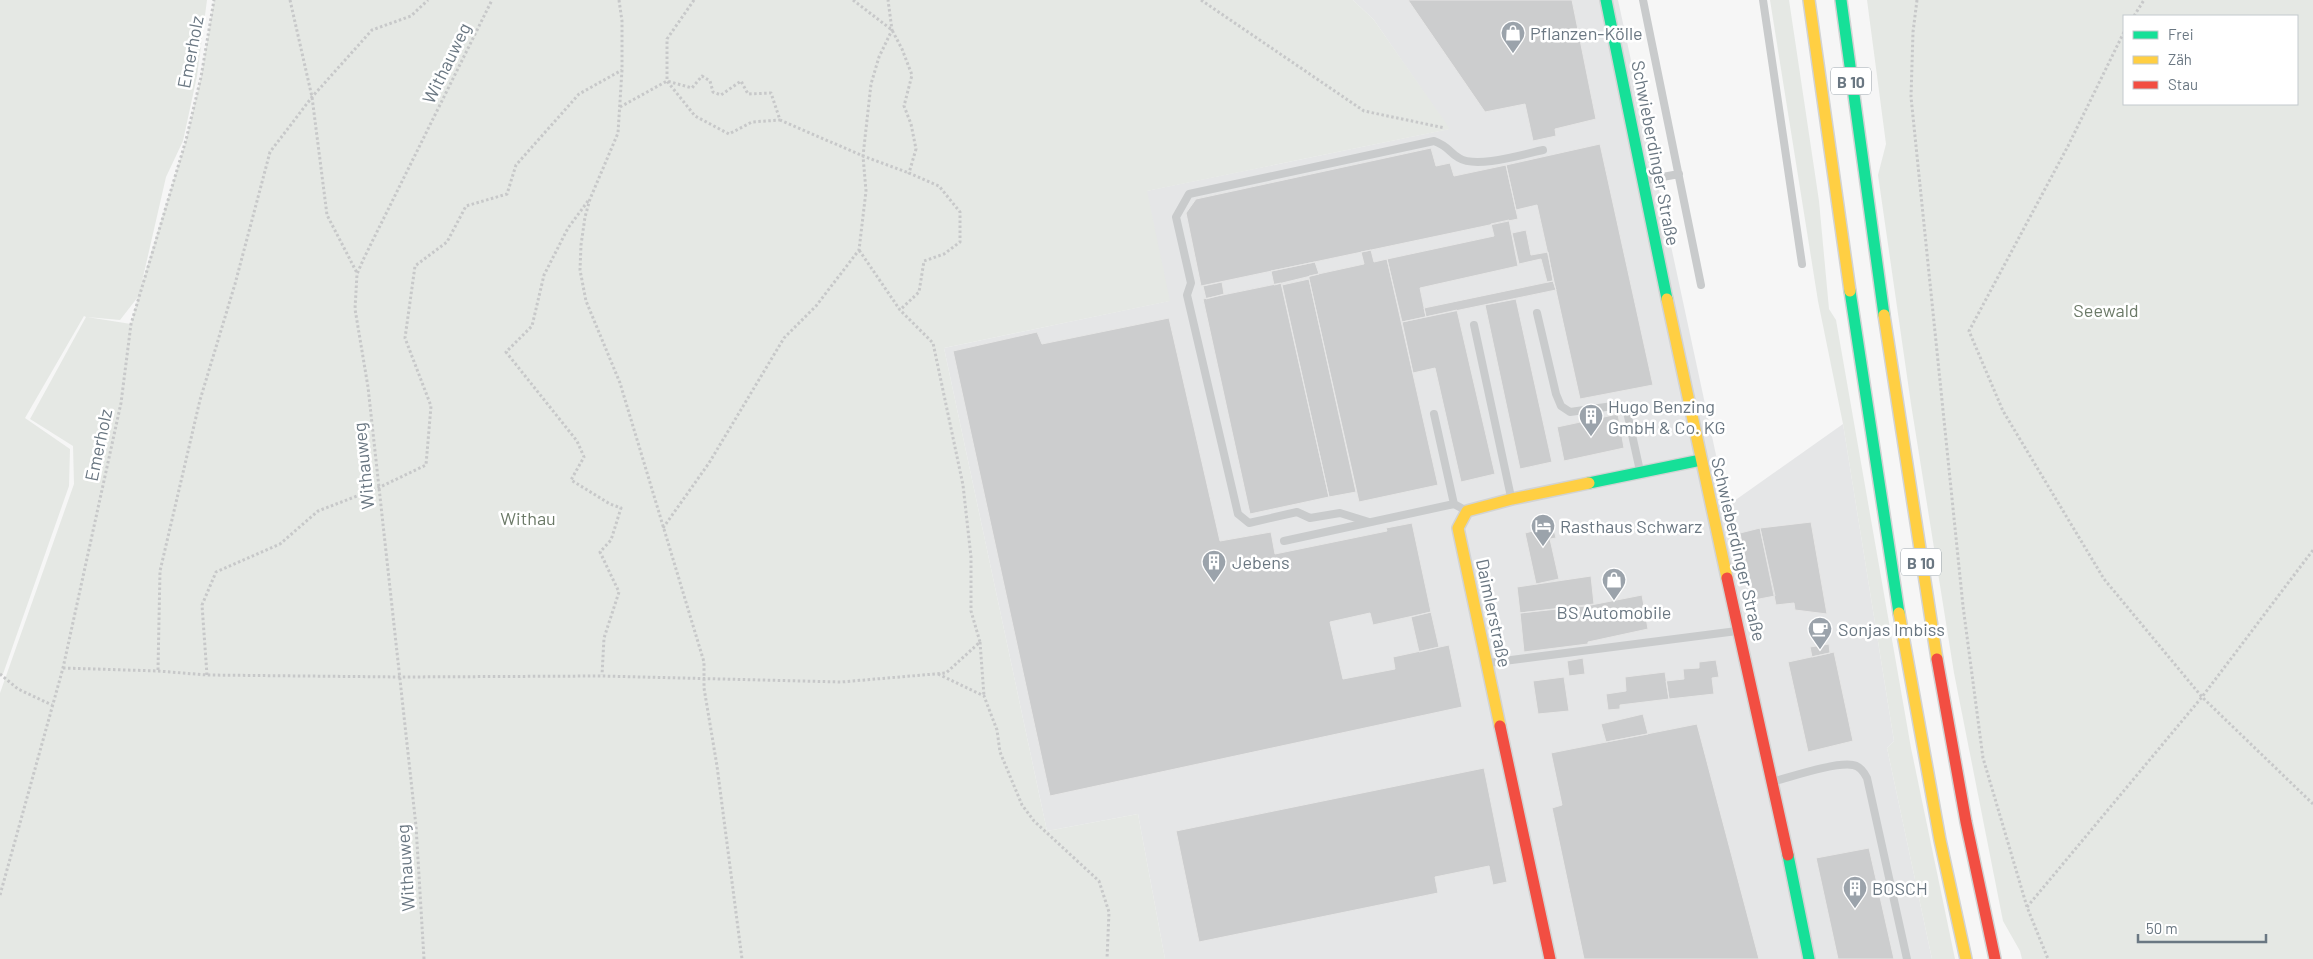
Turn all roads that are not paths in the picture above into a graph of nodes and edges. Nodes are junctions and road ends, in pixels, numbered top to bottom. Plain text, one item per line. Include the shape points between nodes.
1 (1606, 0) edge
2 (1643, 0) edge
3 (1763, 0) edge
4 (1809, 0) edge
5 (1841, 0) edge
6 (1543, 150) dead end
7 (1678, 174) junction
8 (1644, 181) junction
9 (1802, 264) dead end
10 (1701, 285) dead end
11 (1537, 313) dead end
12 (1474, 325) dead end
13 (1434, 414) dead end
14 (1701, 460) junction
15 (1640, 473) junction
16 (1512, 499) junction
17 (1454, 504) junction
18 (1467, 511) junction
19 (1369, 522) junction
20 (1284, 541) dead end
21 (1739, 631) junction
22 (1487, 663) junction
23 (1773, 781) junction
24 (1550, 959) edge
25 (1809, 959) edge
26 (1907, 959) edge
27 (1966, 959) edge
28 (1995, 959) edge

1 - 8 main road, Schwieberdinger Straße
2 - 7 lane
3 - 9 lane
4 - 27 main road, B 10 via 1910,686
5 - 28 main road, B 10 via 1861,163 1912,504 1941,680
6 - 19 lane via 1472,162 1459,158 1446,146 1434,141 1190,194 1176,217 1191,283 1186,295 1238,514 1249,523 1297,512 1310,518 1340,513
7 - 8 lane
7 - 10 lane
8 - 14 main road, Schwieberdinger Straße
11 - 15 lane via 1561,406 1570,412 1620,405 1627,412
12 - 16 lane
13 - 17 lane
14 - 15 main road
14 - 21 main road, Schwieberdinger Straße
15 - 16 main road
16 - 18 main road
17 - 18 lane
17 - 19 lane
18 - 22 main road, Daimlerstraße via 1458,528
19 - 20 lane
21 - 22 lane
21 - 23 main road, Schwieberdinger Straße
22 - 24 main road, Daimlerstraße
23 - 25 main road, Schwieberdinger Straße
23 - 26 lane via 1842,765 1862,769 1867,778

